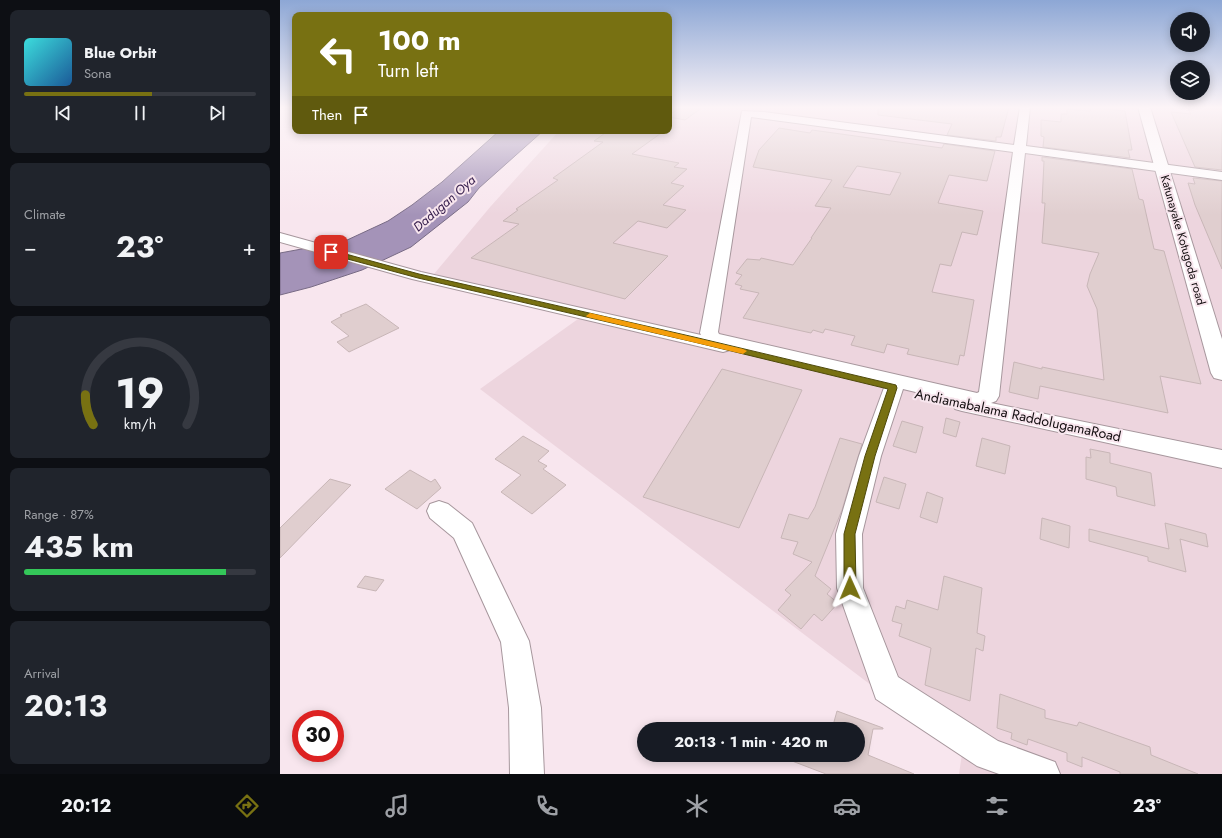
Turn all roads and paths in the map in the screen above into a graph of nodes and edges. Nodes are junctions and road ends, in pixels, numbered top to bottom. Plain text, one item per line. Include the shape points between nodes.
1 (741, 143) edge
2 (984, 143) edge
3 (1020, 143) edge
4 (1154, 143) edge
5 (1019, 148) junction
6 (1161, 167) junction
7 (1222, 176) edge
8 (280, 237) edge
9 (1222, 373) edge
10 (893, 388) junction
11 (1222, 459) edge
12 (439, 512) dead end
13 (527, 774) edge
14 (1043, 774) edge

1 - 5 street via 709,333 713,338 978,400 989,396
2 - 5 street
3 - 5 street
4 - 6 main road, Katunayake Kotugoda road
5 - 6 street
6 - 7 street
6 - 9 main road, Katunayake Kotugoda road
8 - 10 street, Andiamabalama RaddolugamaRoad via 418,276
10 - 11 street, Andiamabalama RaddolugamaRoad via 985,410
10 - 14 street via 870,456 849,534 850,588 887,688 988,754
12 - 13 street via 463,531 515,641 525,708

